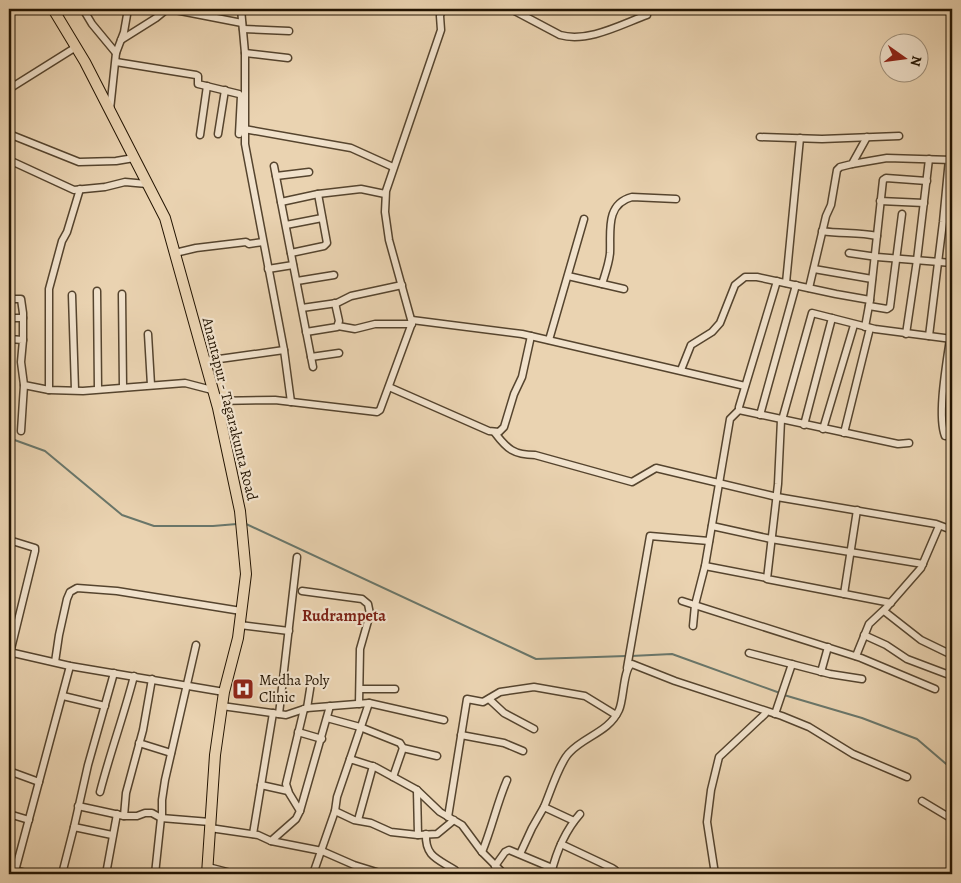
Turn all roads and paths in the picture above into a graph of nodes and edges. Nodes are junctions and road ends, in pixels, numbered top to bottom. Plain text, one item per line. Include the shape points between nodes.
1 (83, 9) edge
2 (128, 9) edge
3 (168, 9) edge
4 (241, 9) edge
5 (442, 9) edge
6 (511, 9) edge
7 (57, 10) edge
8 (647, 15) dead end
9 (242, 26) junction
10 (289, 31) dead end
11 (121, 40) junction
12 (76, 47) junction
13 (116, 53) junction
14 (245, 53) junction
15 (288, 58) dead end
16 (116, 62) junction
17 (207, 86) junction
18 (9, 89) edge
19 (225, 90) junction
20 (110, 112) junction
21 (242, 132) junction
22 (9, 134) edge
23 (218, 134) dead end
24 (200, 135) dead end
25 (899, 136) dead end
26 (760, 137) dead end
27 (867, 137) junction
28 (800, 138) junction
29 (134, 158) junction
30 (928, 158) junction
31 (951, 159) edge
32 (10, 161) edge
33 (852, 164) junction
34 (274, 166) dead end
35 (393, 167) junction
36 (9, 170) edge
37 (950, 171) edge
38 (309, 172) dead end
39 (276, 176) junction
40 (927, 181) junction
41 (147, 184) junction
42 (80, 189) junction
43 (318, 194) junction
44 (385, 194) junction
45 (676, 199) dead end
46 (880, 201) junction
47 (281, 202) junction
48 (924, 203) junction
49 (902, 214) dead end
50 (322, 218) junction
51 (584, 219) dead end
52 (286, 225) junction
53 (822, 231) junction
54 (877, 236) junction
55 (263, 242) junction
56 (291, 252) junction
57 (175, 253) junction
58 (849, 253) dead end
59 (875, 257) junction
60 (896, 259) junction
61 (917, 260) junction
62 (938, 262) junction
63 (952, 263) edge
64 (293, 265) junction
65 (268, 268) junction
66 (814, 269) junction
67 (334, 276) dead end
68 (568, 276) junction
69 (872, 279) junction
70 (296, 281) junction
71 (777, 281) junction
72 (786, 283) junction
73 (602, 284) junction
74 (402, 285) junction
75 (796, 285) junction
76 (624, 288) dead end
77 (809, 288) junction
78 (97, 291) dead end
79 (122, 294) dead end
80 (72, 295) dead end
81 (9, 299) edge
82 (335, 303) junction
83 (869, 303) junction
84 (302, 308) junction
85 (9, 318) edge
86 (23, 318) junction
87 (832, 318) junction
88 (412, 322) junction
89 (952, 324) edge
90 (854, 325) junction
91 (338, 326) junction
92 (868, 328) junction
93 (306, 332) junction
94 (148, 334) dead end
95 (906, 334) junction
96 (530, 336) junction
97 (928, 336) junction
98 (9, 339) edge
99 (951, 339) edge
100 (23, 340) junction
101 (549, 340) junction
102 (284, 350) junction
103 (339, 353) dead end
104 (311, 357) junction
105 (204, 361) junction
106 (313, 367) dead end
107 (681, 370) junction
108 (24, 385) junction
109 (151, 385) junction
110 (745, 386) junction
111 (123, 387) junction
112 (389, 387) junction
113 (98, 389) junction
114 (49, 390) junction
115 (75, 390) junction
116 (212, 390) junction
117 (216, 401) junction
118 (291, 402) junction
119 (739, 410) junction
120 (760, 415) junction
121 (782, 420) junction
122 (804, 425) junction
123 (823, 429) junction
124 (21, 431) dead end
125 (495, 433) junction
126 (844, 433) junction
127 (945, 436) dead end
128 (909, 443) dead end
129 (720, 484) junction
130 (777, 497) junction
131 (857, 510) junction
132 (712, 526) junction
133 (940, 526) junction
134 (952, 530) edge
135 (772, 539) junction
136 (9, 540) edge
137 (709, 541) junction
138 (850, 552) junction
139 (297, 556) dead end
140 (923, 564) junction
141 (704, 566) junction
142 (767, 578) junction
143 (302, 591) dead end
144 (844, 594) junction
145 (682, 601) dead end
146 (891, 603) junction
147 (695, 605) junction
148 (884, 611) junction
149 (241, 612) junction
150 (240, 625) junction
151 (693, 626) dead end
152 (289, 631) junction
153 (864, 635) junction
154 (196, 645) dead end
155 (828, 647) junction
156 (10, 653) edge
157 (749, 653) dead end
158 (952, 654) edge
159 (856, 656) junction
160 (9, 661) edge
161 (55, 662) junction
162 (792, 664) junction
163 (70, 666) junction
164 (627, 669) junction
165 (821, 672) junction
166 (114, 673) junction
167 (134, 676) junction
168 (952, 676) edge
169 (152, 679) junction
170 (862, 680) dead end
171 (311, 683) dead end
172 (187, 685) junction
173 (360, 689) junction
174 (396, 689) dead end
175 (935, 689) dead end
176 (224, 692) junction
177 (62, 696) junction
178 (489, 699) junction
179 (369, 703) junction
180 (359, 704) junction
181 (105, 706) junction
182 (222, 706) junction
183 (330, 706) junction
184 (305, 709) junction
185 (276, 714) junction
186 (765, 714) dead end
187 (775, 714) junction
188 (616, 715) junction
189 (327, 718) junction
190 (444, 720) dead end
191 (362, 727) junction
192 (534, 729) dead end
193 (298, 732) junction
194 (461, 735) junction
195 (322, 739) junction
196 (139, 743) junction
197 (403, 748) junction
198 (523, 751) dead end
199 (171, 753) junction
200 (437, 756) dead end
201 (350, 759) junction
202 (373, 766) junction
203 (9, 771) edge
204 (393, 777) junction
205 (907, 777) dead end
206 (507, 780) dead end
207 (39, 782) junction
208 (261, 785) junction
209 (417, 790) junction
210 (288, 791) junction
211 (100, 792) dead end
212 (922, 802) dead end
213 (78, 806) junction
214 (544, 807) junction
215 (300, 811) junction
216 (335, 811) junction
217 (9, 814) edge
218 (580, 814) dead end
219 (121, 815) junction
220 (162, 818) junction
221 (451, 819) junction
222 (28, 820) junction
223 (358, 820) junction
224 (952, 820) edge
225 (574, 821) junction
226 (210, 825) junction
227 (74, 827) junction
228 (253, 834) junction
229 (426, 834) junction
230 (112, 835) junction
231 (418, 835) junction
232 (272, 841) junction
233 (561, 844) junction
234 (321, 851) junction
235 (482, 852) junction
236 (520, 854) junction
237 (496, 869) edge
238 (12, 870) edge
239 (208, 870) edge
240 (455, 870) dead end
241 (551, 871) edge
242 (30, 874) edge
243 (62, 874) edge
244 (106, 874) edge
245 (155, 874) edge
246 (235, 874) edge
247 (314, 874) edge
248 (383, 874) edge
249 (504, 874) edge
250 (616, 874) edge
251 (715, 874) edge

1 - 13 street
2 - 11 street
3 - 9 street
3 - 11 street
4 - 9 street
5 - 35 street via 440,30
6 - 8 street via 567,36 598,33
7 - 12 main road, Anantapur - Tagarakunta Road
9 - 10 street
9 - 14 street
11 - 13 street
12 - 18 street
12 - 20 main road, Anantapur - Tagarakunta Road
13 - 16 street
14 - 15 street
14 - 21 street
16 - 17 street via 196,74 198,84
16 - 20 street
17 - 19 street
17 - 24 street
19 - 21 street via 241,96
19 - 23 street
20 - 29 main road, Anantapur - Tagarakunta Road
21 - 35 street via 351,148
21 - 55 street
22 - 29 street via 79,162
25 - 27 street
26 - 28 street
27 - 28 street
27 - 33 street
28 - 72 street
29 - 41 main road, Anantapur - Tagarakunta Road
30 - 31 street
30 - 33 street via 887,158
30 - 40 street
31 - 37 street
32 - 36 street
32 - 42 street via 74,190
33 - 53 street via 838,168 831,207
34 - 39 street
35 - 44 street
37 - 62 street
38 - 39 street
39 - 47 street
40 - 46 street via 885,178
40 - 48 street
41 - 42 street via 125,182
41 - 57 main road, Anantapur - Tagarakunta Road via 165,218
42 - 114 street via 49,289
43 - 44 street via 364,188
43 - 47 street
43 - 50 street
44 - 74 street via 388,236
45 - 73 street via 632,197 618,205 609,226 610,255
46 - 48 street
46 - 54 street
47 - 52 street
48 - 61 street
49 - 60 street
50 - 52 street
50 - 56 street via 326,244
51 - 68 street
52 - 56 street
53 - 54 street
53 - 66 street
54 - 59 street
55 - 57 street
55 - 65 street
56 - 64 street
57 - 105 main road, Anantapur - Tagarakunta Road
58 - 59 street
59 - 60 street
59 - 69 street
60 - 61 street
60 - 83 street via 890,308
61 - 62 street
61 - 95 street
62 - 63 street
62 - 97 street
64 - 65 street
64 - 70 street
65 - 102 street
66 - 69 street
66 - 77 street
67 - 70 street
68 - 73 street
68 - 101 street
69 - 83 street
70 - 84 street
71 - 72 street
71 - 107 street via 749,276 737,282 720,322 712,332 691,345
71 - 110 street
72 - 75 street
73 - 76 street
74 - 82 street
74 - 88 street
75 - 77 street
75 - 120 street
77 - 83 street
78 - 113 street
79 - 111 street
80 - 115 street
81 - 86 street via 21,299
82 - 84 street
82 - 91 street
83 - 92 street
84 - 93 street
85 - 86 street
86 - 100 street
87 - 90 street
87 - 121 street via 814,313 810,316
87 - 122 street
88 - 91 street via 374,324 355,329
88 - 96 street
88 - 112 street
89 - 99 street
90 - 92 street
90 - 123 street
91 - 93 street
92 - 95 street
92 - 126 street
93 - 104 street
94 - 109 street
95 - 97 street
96 - 101 street
96 - 125 street via 525,364 506,422 502,430
97 - 99 street
98 - 100 street
99 - 127 street via 942,407
100 - 108 street
101 - 107 street
102 - 105 street
102 - 118 street
103 - 104 street
104 - 106 street
105 - 116 main road, Anantapur - Tagarakunta Road
107 - 110 street
108 - 114 street
108 - 124 street
109 - 111 street
109 - 116 street via 185,383
110 - 119 street
111 - 113 street
112 - 118 street via 379,412
112 - 125 street
113 - 115 street
114 - 115 street
116 - 117 main road, Anantapur - Tagarakunta Road
117 - 118 street
117 - 149 main road, Anantapur - Tagarakunta Road via 240,511 246,574
119 - 120 street
119 - 129 street via 730,419
120 - 121 street
121 - 122 street
121 - 130 street
122 - 123 street
123 - 126 street
125 - 129 street via 505,446 521,455 534,455 632,482 656,468
126 - 128 street via 898,444
129 - 130 street
129 - 132 street
130 - 131 street
130 - 135 street
131 - 133 street
131 - 138 street
132 - 135 street
132 - 137 street
133 - 134 street
133 - 140 street
135 - 138 street
135 - 142 street
136 - 156 street via 35,548
137 - 141 street
137 - 164 street via 650,536
138 - 140 street
138 - 144 street
139 - 152 street
140 - 146 street
141 - 142 street
141 - 147 street
142 - 144 street
143 - 173 street via 362,600 368,604 370,614 360,649
144 - 146 street
145 - 147 street
146 - 148 street
147 - 151 street
147 - 155 street
148 - 153 street via 869,624
148 - 158 street via 921,640
149 - 150 main road, Anantapur - Tagarakunta Road
149 - 161 street via 117,591 77,588 67,599
150 - 152 street
150 - 176 main road, Anantapur - Tagarakunta Road
152 - 185 street
153 - 159 street
153 - 168 street via 907,659
154 - 172 street
155 - 159 street
155 - 165 street
156 - 160 street
156 - 161 street
157 - 162 street
159 - 175 street
161 - 163 street
162 - 165 street
162 - 187 street
163 - 166 street
163 - 177 street
164 - 187 street via 634,664
164 - 188 street
165 - 170 street
166 - 167 street
166 - 181 street
167 - 169 street
167 - 211 street
169 - 172 street
169 - 196 street
171 - 184 street
172 - 176 street
172 - 199 street
173 - 174 street
173 - 180 street
176 - 182 main road, Anantapur - Tagarakunta Road
177 - 181 street
177 - 207 street
178 - 188 street via 502,692 542,689 584,696
178 - 192 street via 504,713
178 - 194 street via 482,702 466,700
179 - 180 street
179 - 190 street
179 - 191 street
180 - 183 street
181 - 213 street
182 - 185 street
182 - 226 main road, Anantapur - Tagarakunta Road
183 - 184 street
183 - 189 street
184 - 185 street via 288,715
184 - 193 street
185 - 208 street
186 - 251 street via 719,757 707,822
187 - 205 street via 809,727 853,754
188 - 214 street via 607,727 568,754
189 - 191 street
189 - 195 street
191 - 197 street via 400,743
191 - 201 street
193 - 195 street
193 - 210 street via 287,781
194 - 198 street via 504,743
194 - 221 street
195 - 215 street
196 - 199 street
196 - 219 street
197 - 200 street
197 - 204 street
199 - 220 street via 162,796
201 - 202 street
201 - 216 street
202 - 204 street
202 - 223 street
203 - 207 street
204 - 209 street
206 - 235 street
207 - 222 street
208 - 210 street
208 - 228 street
209 - 221 street
209 - 231 street
210 - 215 street
212 - 224 street
213 - 219 street
213 - 227 street
214 - 225 street
214 - 236 street
215 - 232 street via 296,819
216 - 223 street
216 - 234 street
217 - 222 street
218 - 225 street
219 - 220 street via 152,813
219 - 230 street
220 - 226 street
220 - 245 street
221 - 229 street via 437,834
221 - 235 street via 462,825
222 - 238 street
223 - 231 street via 392,832
225 - 233 street
226 - 228 street
226 - 239 main road, Anantapur - Tagarakunta Road
227 - 230 street
227 - 243 street
228 - 232 street
229 - 231 street
229 - 240 street via 429,853
230 - 244 street
232 - 234 street
233 - 241 street
233 - 250 street via 612,868
234 - 247 street
234 - 248 street
235 - 237 street
236 - 237 street via 507,850
236 - 241 street
237 - 249 street
238 - 242 street
239 - 246 street

